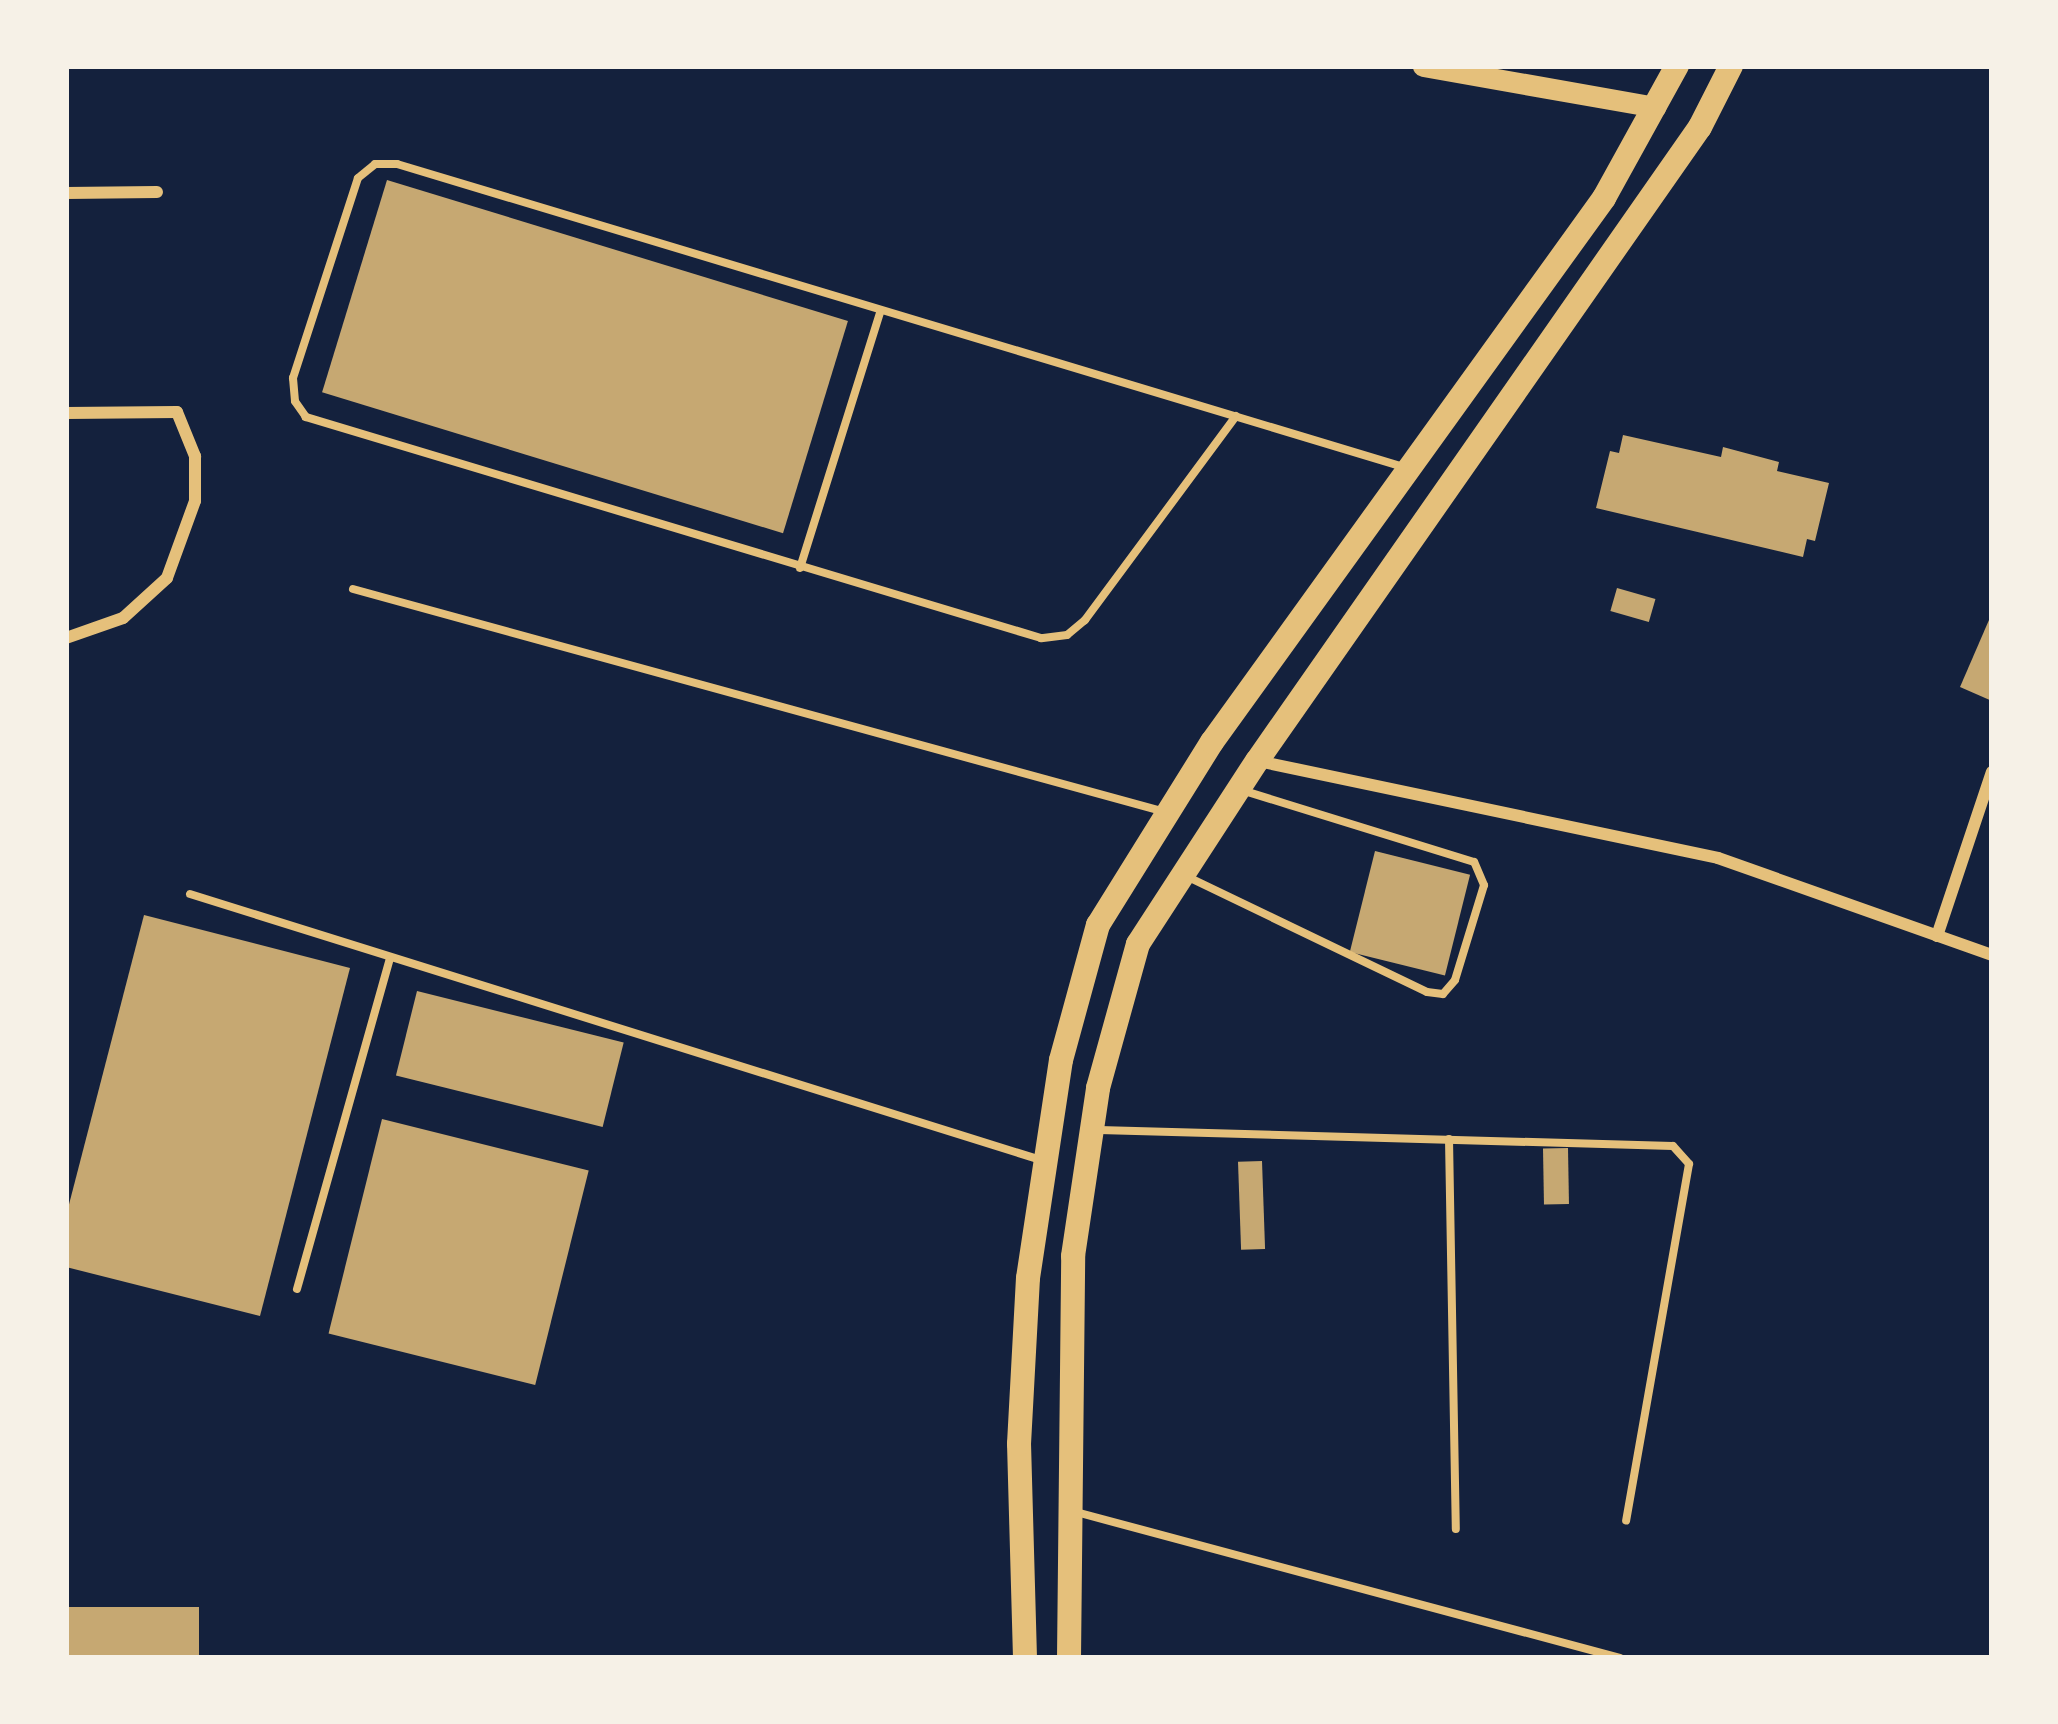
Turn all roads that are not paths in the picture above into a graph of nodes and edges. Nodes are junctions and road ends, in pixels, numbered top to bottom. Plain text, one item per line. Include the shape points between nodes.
1 (1423, 66) edge
2 (1677, 66) edge
3 (1731, 66) edge
4 (1655, 107) junction
5 (157, 192) dead end
6 (66, 193) edge
7 (881, 310) junction
8 (66, 413) edge
9 (1235, 416) junction
10 (1408, 468) junction
11 (800, 568) junction
12 (353, 589) dead end
13 (66, 638) edge
14 (1257, 761) junction
15 (1992, 772) edge
16 (1239, 789) junction
17 (1168, 813) junction
18 (1183, 875) junction
19 (190, 894) dead end
20 (1936, 936) junction
21 (1992, 956) edge
22 (390, 958) junction
23 (1091, 1130) junction
24 (1449, 1139) junction
25 (1042, 1161) junction
26 (297, 1289) dead end
27 (1069, 1510) junction
28 (1626, 1520) dead end
29 (1456, 1529) dead end
30 (1025, 1658) edge
31 (1069, 1658) edge
32 (1620, 1658) edge

1 - 4 street
2 - 4 main road
3 - 14 main road via 1700,127
4 - 10 main road via 1604,197
5 - 6 street
7 - 9 lane
7 - 11 lane
7 - 11 lane via 397,164 375,164 358,178 296,360 295,401 306,417
8 - 13 street via 177,412 195,456 195,500 167,578 123,618
9 - 10 lane
9 - 11 lane via 1114,585 1067,635 1024,636
10 - 17 main road
12 - 17 lane
14 - 16 main road
14 - 20 street via 1718,858
15 - 20 street
16 - 18 main road
16 - 18 lane via 1474,862 1484,885 1455,980 1443,994 1427,992
17 - 25 main road via 1098,925
18 - 23 main road via 1138,944
19 - 22 lane
20 - 21 street
22 - 25 lane
22 - 26 lane
23 - 24 lane
23 - 27 main road via 1073,1256
24 - 28 lane via 1672,1146 1688,1164
24 - 29 lane
25 - 30 main road via 1019,1444
27 - 31 main road
27 - 32 lane

